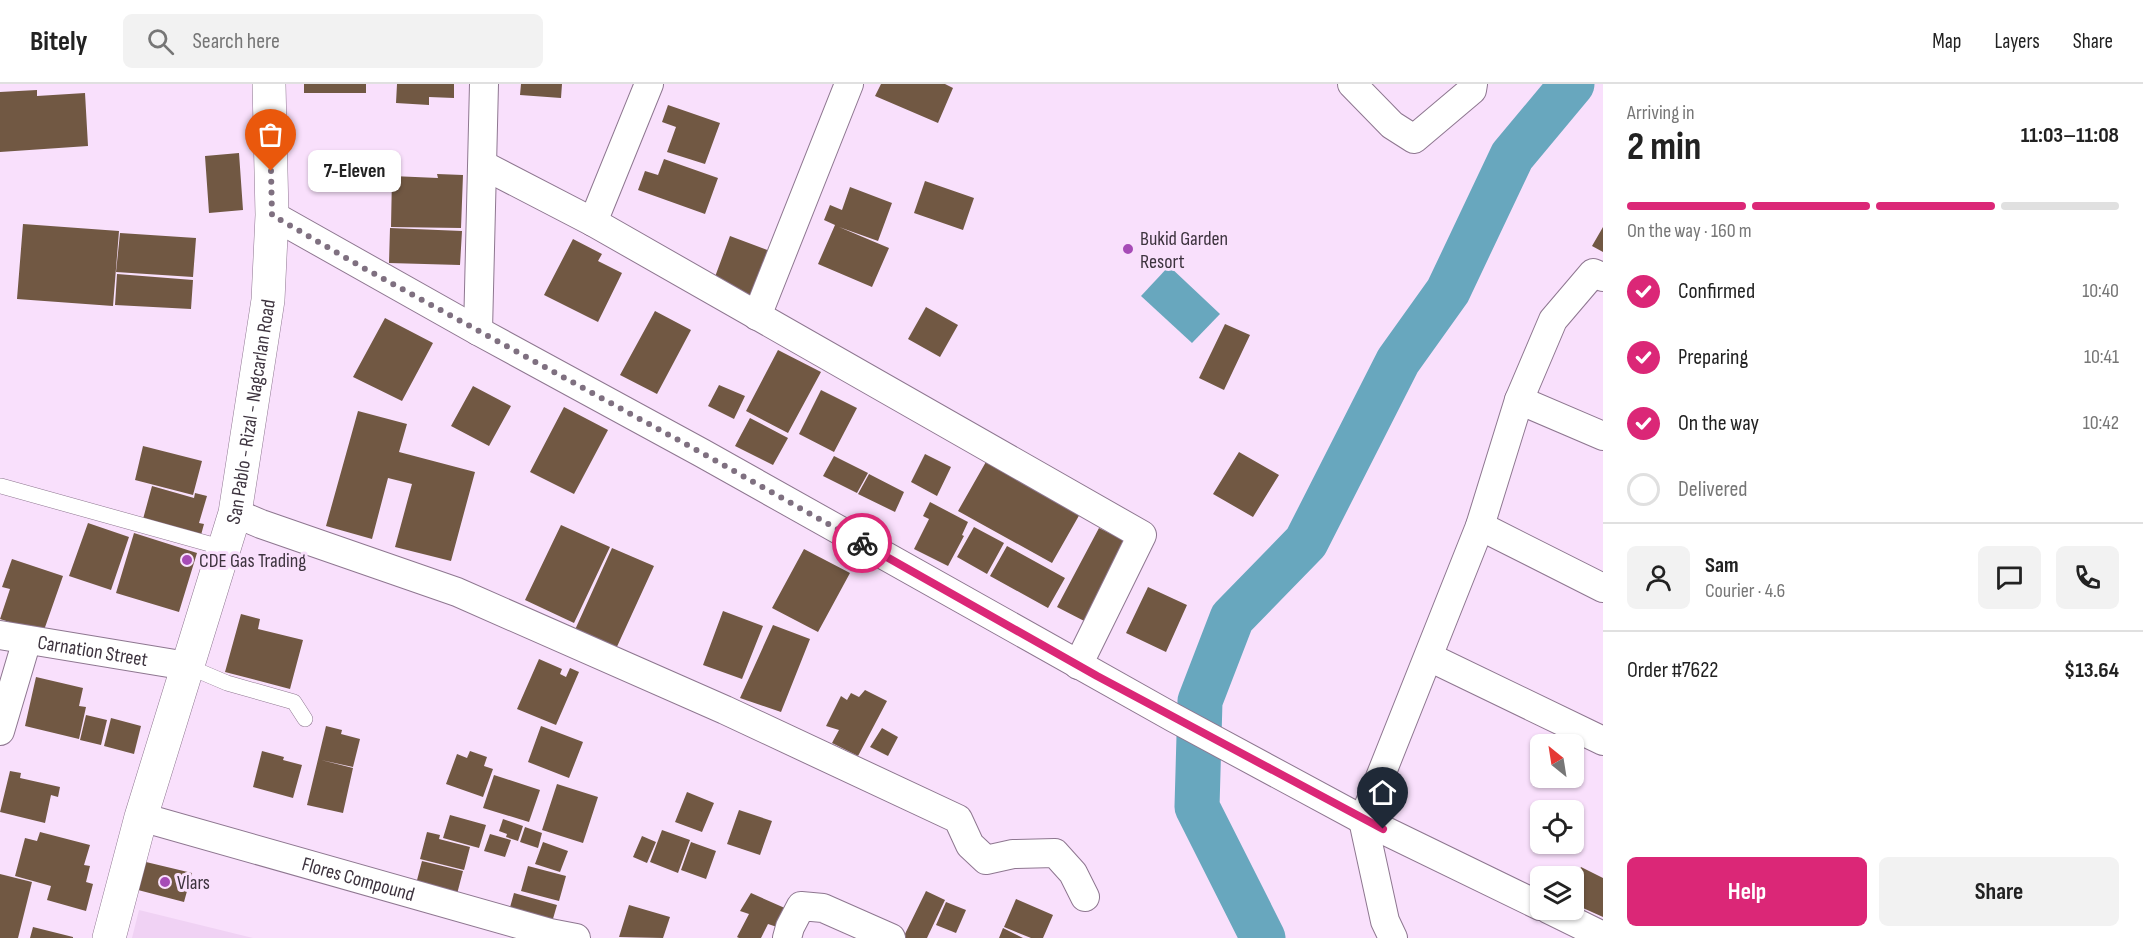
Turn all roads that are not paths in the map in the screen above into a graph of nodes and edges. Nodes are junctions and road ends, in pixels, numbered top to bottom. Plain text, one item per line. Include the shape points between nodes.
1 (269, 84) edge
2 (484, 84) edge
3 (649, 84) edge
4 (849, 84) edge
5 (1352, 84) edge
6 (1473, 84) edge
7 (483, 165) junction
8 (272, 215) junction
9 (593, 222) junction
10 (1603, 277) edge
11 (757, 316) junction
12 (478, 331) junction
13 (1519, 400) junction
14 (1603, 436) edge
15 (1, 486) edge
16 (235, 513) junction
17 (1480, 526) junction
18 (224, 548) junction
19 (1603, 588) edge
20 (13, 637) edge
21 (1430, 657) junction
22 (1078, 665) junction
23 (187, 666) junction
24 (305, 719) dead end
25 (0, 731) edge
26 (1603, 741) edge
27 (141, 817) junction
28 (1363, 819) junction
29 (1085, 897) dead end
30 (1530, 901) edge
31 (1570, 920) edge
32 (1603, 936) edge
33 (110, 938) edge
34 (576, 938) edge
35 (787, 938) edge
36 (891, 938) edge
37 (1393, 938) edge

1 - 8 main road, San Pablo - Rizal - Nagcarlan Road
2 - 7 street
3 - 9 street
4 - 11 street
5 - 6 street via 1392,125 1414,139 1472,90
7 - 9 street
7 - 12 street
8 - 12 street
8 - 16 main road, San Pablo - Rizal - Nagcarlan Road via 268,300
9 - 11 street
10 - 13 street via 1593,273 1553,320
11 - 22 street via 1142,535
12 - 22 street
13 - 14 street
13 - 17 street
15 - 18 lane
16 - 18 main road, San Pablo - Rizal - Nagcarlan Road
16 - 29 street via 457,592 725,710 958,819 970,845 986,860 1013,854 1055,853 1073,873
17 - 19 street
17 - 21 street
18 - 23 main road, San Pablo - Rizal - Nagcarlan Road
20 - 23 street, Carnation Street
20 - 25 street
21 - 26 street
21 - 28 street
22 - 28 street
23 - 24 lane via 227,683 294,702
23 - 27 main road, San Pablo - Rizal - Nagcarlan Road
27 - 33 main road, San Pablo - Rizal - Nagcarlan Road
27 - 34 street, Flores Compound
28 - 30 street
28 - 37 street via 1385,921
31 - 32 street
35 - 36 street via 801,906 823,908

